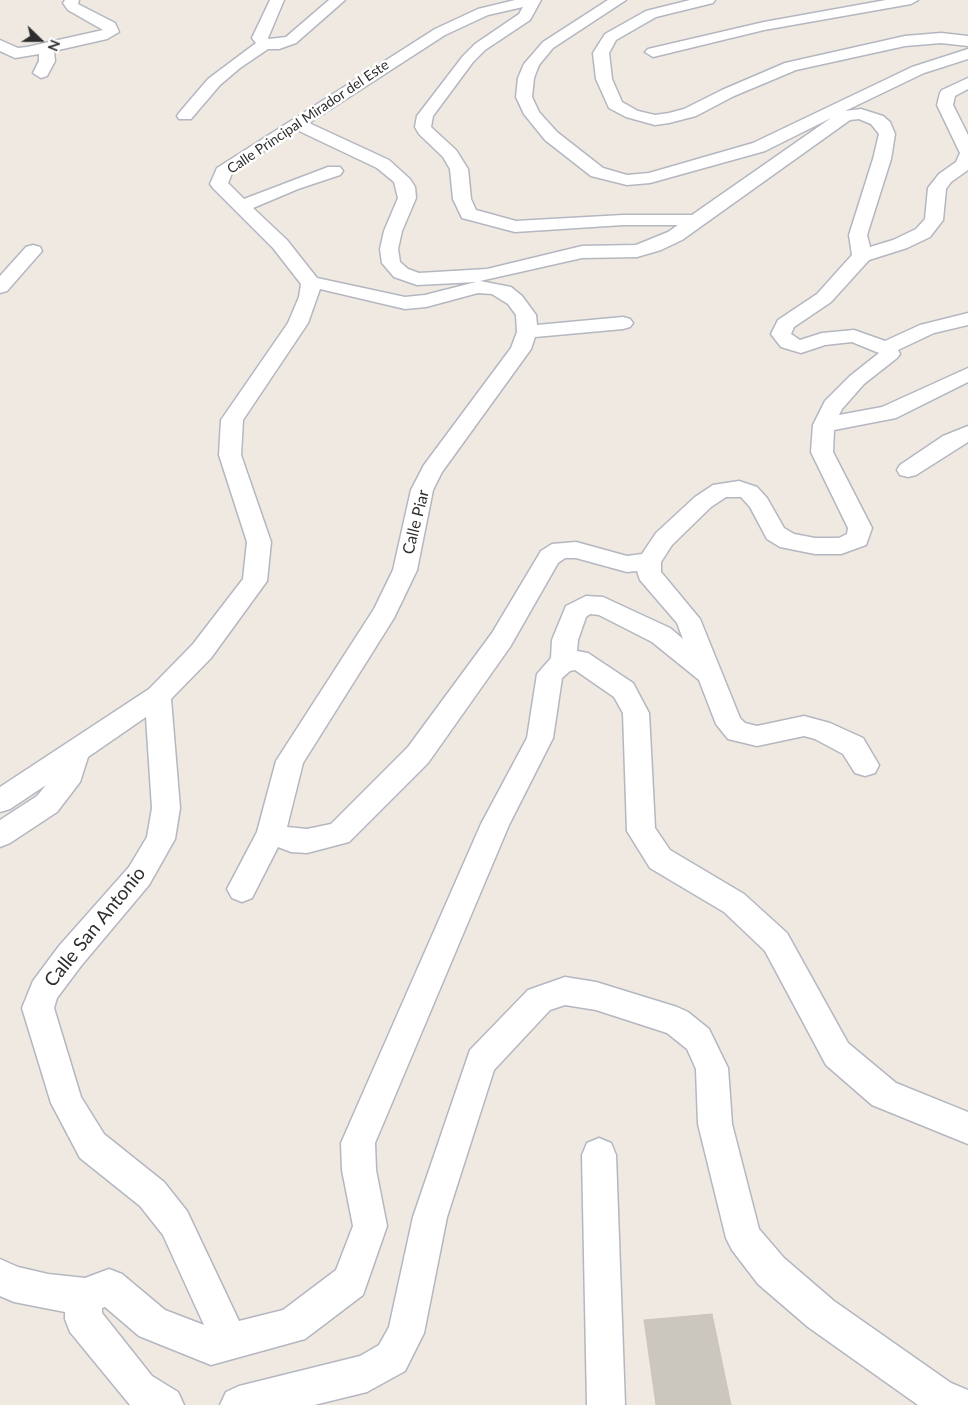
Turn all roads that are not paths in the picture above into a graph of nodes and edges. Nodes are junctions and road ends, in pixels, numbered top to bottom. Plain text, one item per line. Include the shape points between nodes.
1 (72, 0) edge
2 (277, 0) edge
3 (338, 0) edge
4 (533, 0) edge
5 (619, 0) edge
6 (708, 0) edge
7 (911, 0) edge
8 (968, 40) edge
9 (264, 44) junction
10 (0, 46) edge
11 (46, 48) junction
12 (653, 52) dead end
13 (968, 54) edge
14 (41, 73) dead end
15 (968, 83) edge
16 (185, 116) dead end
17 (296, 123) junction
18 (967, 148) edge
19 (334, 171) dead end
20 (242, 206) junction
21 (696, 222) junction
22 (33, 251) dead end
23 (862, 256) junction
24 (311, 284) junction
25 (0, 287) edge
26 (968, 319) edge
27 (623, 323) dead end
28 (527, 332) junction
29 (886, 348) junction
30 (968, 374) edge
31 (824, 425) junction
32 (968, 434) edge
33 (908, 470) dead end
34 (649, 561) junction
35 (563, 662) junction
36 (709, 674) junction
37 (158, 696) junction
38 (76, 749) junction
39 (865, 765) dead end
40 (0, 801) edge
41 (271, 833) junction
42 (0, 834) edge
43 (242, 889) dead end
44 (968, 1128) edge
45 (599, 1155) dead end
46 (0, 1277) edge
47 (85, 1296) junction
48 (230, 1342) junction
49 (166, 1405) edge
50 (239, 1405) edge
51 (606, 1405) edge
52 (958, 1405) edge

1 - 11 street via 70,3 74,7 110,26 111,32
2 - 9 street via 260,38
3 - 9 street via 291,40
4 - 17 street, Calle Principal Mirador del Este via 483,12 440,32
4 - 21 street via 525,17 480,47 468,60 426,116 423,127 427,134 450,154 459,169 462,199 468,214 515,228 623,220
5 - 13 street via 548,45 532,64 526,78 524,97 532,114 551,136 597,172 627,180 650,178 759,147 918,70
6 - 8 street via 651,14 610,37 602,53 604,79 615,105 655,120 669,118 690,113 791,66 905,41
7 - 12 street via 764,26
9 - 16 street via 214,82
10 - 11 street via 15,53
11 - 14 street via 47,61
15 - 18 street via 948,93 945,105
17 - 20 street, Calle Principal Mirador del Este via 226,168 219,184
17 - 21 street via 383,164 401,179 407,198 393,230 389,249 391,262 401,273 417,279 488,275 582,252 636,251 675,236
18 - 23 street via 964,165 937,188 934,220 923,233
19 - 20 street
20 - 24 street, Calle Principal Mirador del Este via 306,273
21 - 23 street via 844,117 861,114 877,120 887,134 858,235
22 - 25 street
23 - 29 street via 824,298 784,324 781,334 788,344 801,347 822,340 854,336
24 - 28 street via 323,283 406,303 478,288 493,288 504,291 526,315
24 - 37 street via 298,323 232,420 230,455 259,542 256,581 202,651
26 - 29 street via 927,329
27 - 28 street
28 - 41 street, Calle Piar via 521,349 432,470 422,490 405,570 386,612 290,761
29 - 31 street via 890,354 857,380 834,406
30 - 31 street via 888,413
31 - 34 street via 822,452 860,528 858,540 841,546 788,541 775,532 749,492 720,490 664,538
32 - 33 street via 951,441
34 - 36 street via 649,574 688,619
34 - 41 street via 627,564 576,550 560,550 549,557 501,640 418,754 340,834 307,841
35 - 36 street via 575,612 586,605 603,606 660,635
35 - 44 street via 579,660 610,679 624,690 636,713 641,831 660,859 734,903 776,942 837,1054 884,1094
35 - 48 street via 550,674 540,738 495,824 358,1143 359,1170 370,1226 350,1282 292,1326
36 - 39 street via 729,724 737,732 757,736 804,726 821,730 853,746
37 - 38 street
37 - 48 street, Calle San Antonio via 166,808 161,839 139,876 44,991 38,1008 67,1103 92,1146 152,1194 175,1223
38 - 40 street
38 - 42 street via 70,774 47,804
41 - 43 street, Calle Piar
45 - 51 street
46 - 47 street via 14,1284 48,1292
47 - 48 street via 109,1287 152,1323 210,1347
47 - 49 street via 83,1319 139,1389
50 - 52 street via 367,1373 392,1358 406,1333 430,1217 481,1060 539,1000 565,991 596,996 677,1022 698,1039 712,1068 715,1124 744,1238 771,1271 821,1314 938,1396

